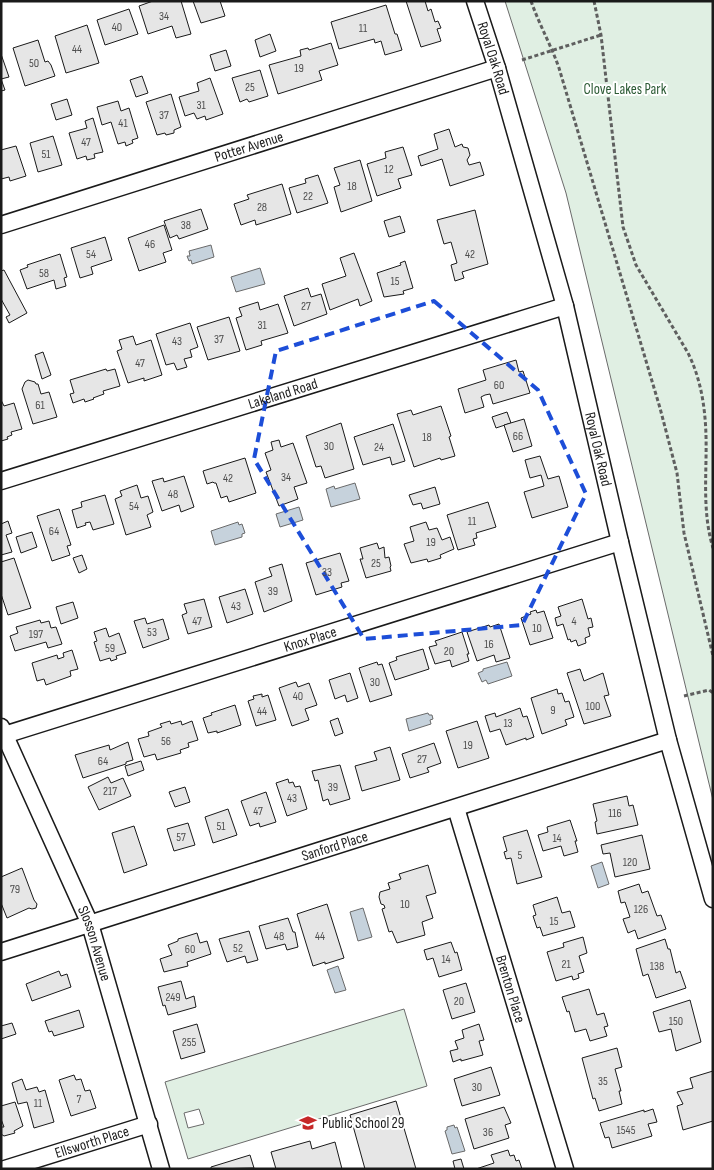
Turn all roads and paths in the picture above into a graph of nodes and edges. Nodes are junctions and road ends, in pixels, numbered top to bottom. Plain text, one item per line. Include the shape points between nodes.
1 (475, 1) edge
2 (531, 1) edge
3 (594, 1) edge
4 (601, 35) junction
5 (553, 50) junction
6 (522, 60) dead end
7 (497, 68) junction
8 (1, 225) edge
9 (564, 306) junction
10 (1, 480) edge
11 (620, 542) junction
12 (713, 548) edge
13 (713, 656) edge
14 (713, 693) edge
15 (684, 696) dead end
16 (2, 733) edge
17 (668, 740) junction
18 (456, 808) junction
19 (713, 900) edge
20 (90, 924) junction
21 (1, 952) edge
22 (149, 1124) junction
23 (5, 1169) edge
24 (161, 1169) edge
25 (565, 1169) edge

1 - 7 street, Royal Oak Road
2 - 5 path
3 - 4 path
4 - 5 path
4 - 12 path via 623,227 636,265 688,352 701,386 706,419 706,506
5 - 6 path
5 - 13 path via 660,408 677,473 684,533
7 - 8 street, Potter Avenue
7 - 9 street, Royal Oak Road
9 - 10 street, Lakeland Road
9 - 11 street, Royal Oak Road
11 - 16 street, Knox Place
11 - 17 street, Royal Oak Road
14 - 15 path via 709,690
16 - 20 street, Slosson Avenue
17 - 18 street, Sanford Place
17 - 19 street, Royal Oak Road
18 - 20 street, Sanford Place
18 - 25 street, Brenton Place
20 - 21 street, Sanford Place
20 - 22 street, Slosson Avenue
22 - 23 street, Ellsworth Place
22 - 24 street, Slosson Avenue

